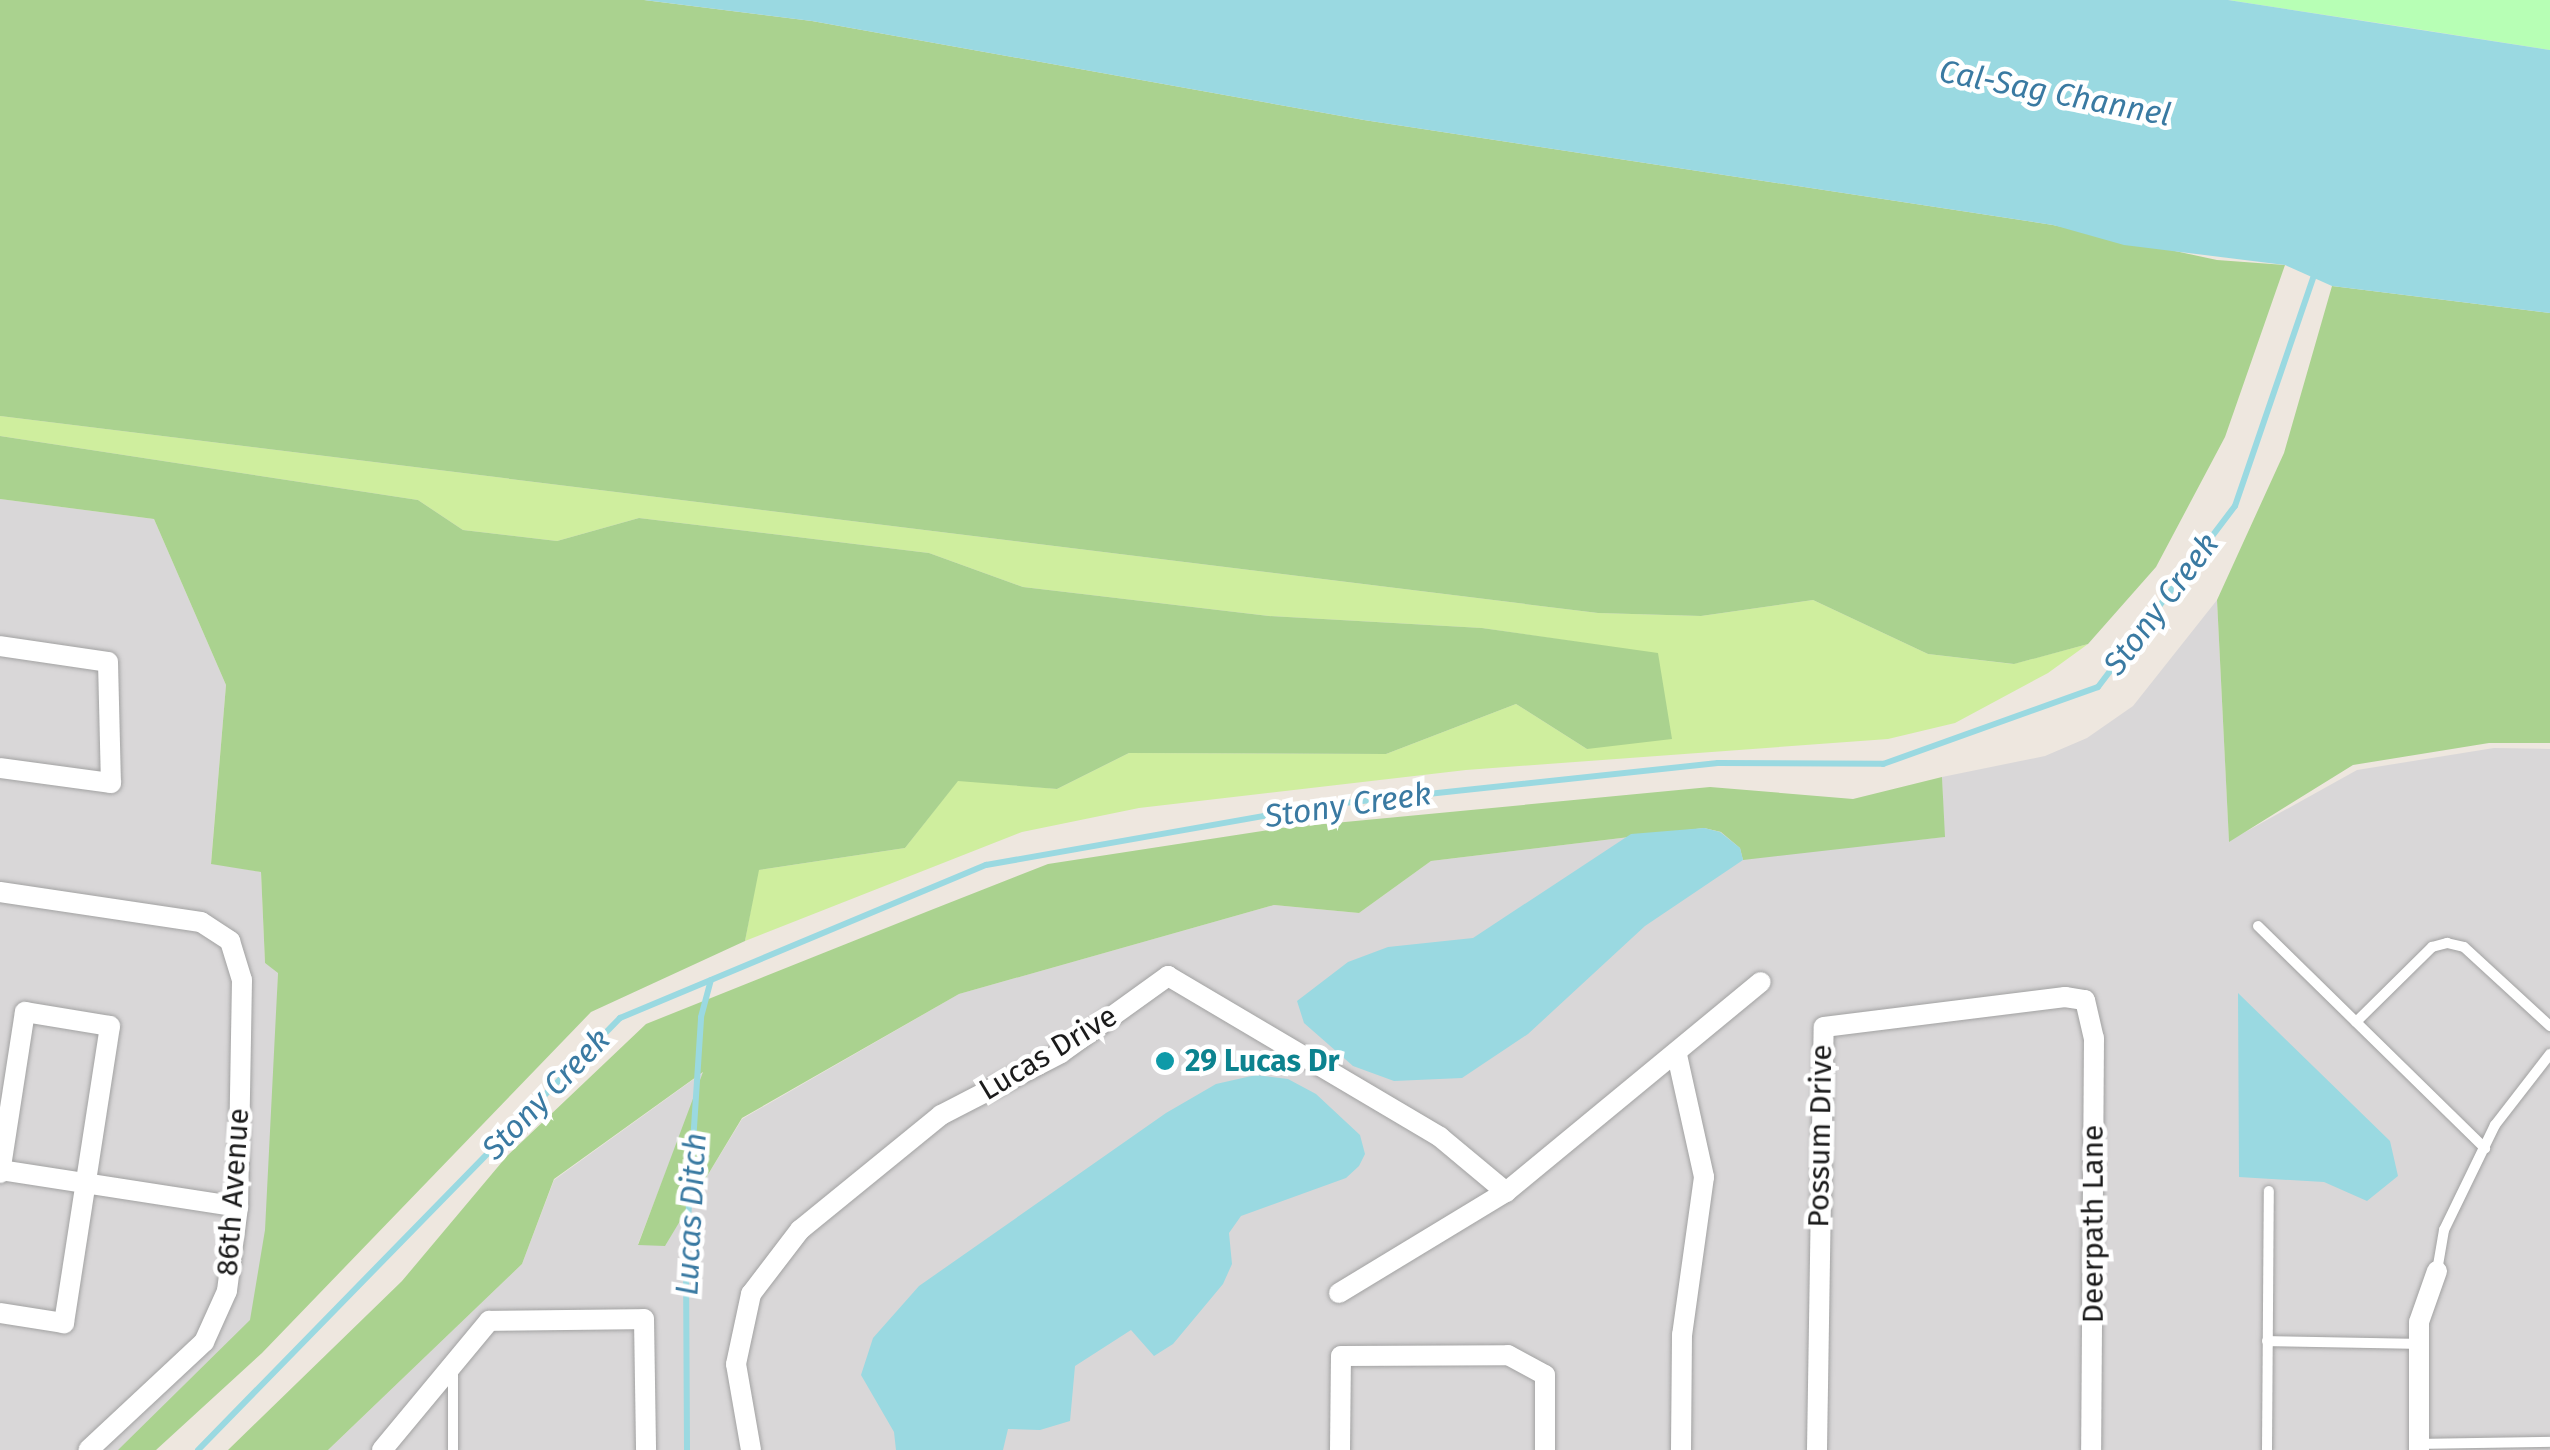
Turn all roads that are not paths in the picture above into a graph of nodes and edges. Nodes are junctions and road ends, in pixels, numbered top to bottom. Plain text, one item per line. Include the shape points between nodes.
1 (0, 646) edge
2 (0, 768) edge
3 (0, 892) edge
4 (2258, 926) dead end
5 (1761, 982) dead end
6 (2085, 1000) joint
7 (2356, 1022) junction
8 (2550, 1026) edge
9 (2550, 1054) edge
10 (1678, 1055) junction
11 (2485, 1148) junction
12 (0, 1172) edge
13 (86, 1184) junction
14 (2269, 1191) dead end
15 (1506, 1192) junction
16 (238, 1208) junction
17 (2437, 1271) joint
18 (1339, 1293) dead end
19 (0, 1314) edge
20 (2268, 1341) junction
21 (2419, 1344) junction
22 (453, 1365) junction
23 (2550, 1442) edge
24 (2419, 1447) edge
25 (88, 1450) edge
26 (382, 1450) edge
27 (453, 1450) edge
28 (646, 1450) edge
29 (752, 1450) edge
30 (1340, 1450) edge
31 (1546, 1450) edge
32 (1681, 1450) edge
33 (1817, 1450) edge
34 (2092, 1450) edge
35 (2267, 1450) edge

1 - 2 street via 108,662 112,783
3 - 16 street, 86th Avenue via 201,922 230,941 242,980
4 - 7 lane
5 - 10 street
6 - 33 street, Possum Drive via 2049,998 1824,1027
6 - 34 street, Deerpath Lane via 2094,1038
7 - 8 lane via 2432,947 2447,943 2464,947
7 - 11 lane
9 - 11 lane via 2517,1091
10 - 15 street
10 - 32 street via 1704,1178 1682,1335
11 - 17 lane via 2444,1230
12 - 13 street
12 - 13 street via 25,1012 110,1026
13 - 16 street
13 - 19 street via 64,1324
14 - 20 lane
15 - 18 street
15 - 29 street, Lucas Drive via 1440,1136 1168,976 1061,1052 941,1115 800,1230 752,1294 736,1364
16 - 25 street, 86th Avenue via 227,1291 204,1342
17 - 21 street via 2422,1304
20 - 21 lane
20 - 35 lane
21 - 24 street
22 - 26 street
22 - 27 lane
22 - 28 street via 489,1321 644,1319
23 - 24 lane
30 - 31 street via 1341,1356 1508,1355 1545,1375

